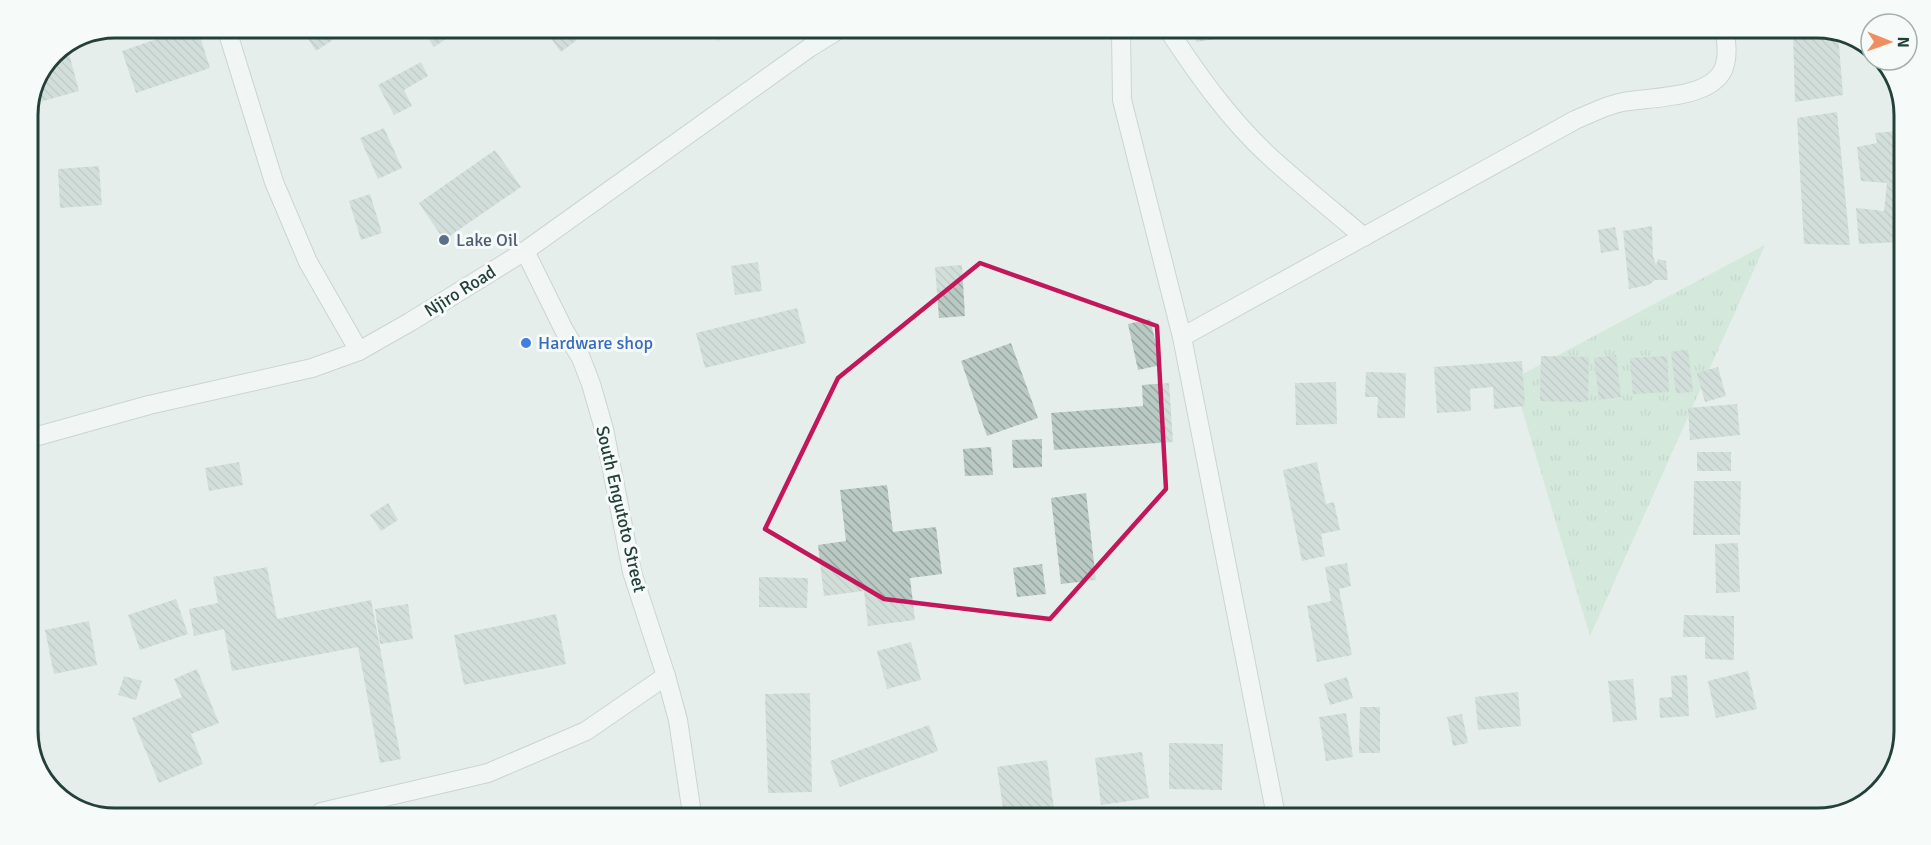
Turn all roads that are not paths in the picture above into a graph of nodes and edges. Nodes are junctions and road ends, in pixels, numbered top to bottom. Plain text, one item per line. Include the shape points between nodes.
1 (229, 38) edge
2 (825, 38) edge
3 (1121, 38) edge
4 (1174, 38) edge
5 (1725, 38) edge
6 (1364, 237) junction
7 (525, 251) junction
8 (1182, 337) junction
9 (359, 351) junction
10 (38, 436) edge
11 (666, 676) junction
12 (338, 808) edge
13 (691, 808) edge
14 (1274, 808) edge

1 - 9 street via 274,182 308,262
2 - 7 street, Njiro Road
3 - 8 street via 1122,100
4 - 6 street via 1228,112 1268,155
5 - 6 street via 1723,70 1709,86 1622,102 1575,120
6 - 8 street
7 - 9 street, Njiro Road
7 - 11 street, South Engutoto Street via 582,358 591,384 604,429 632,572
8 - 14 street
9 - 10 street, Njiro Road via 312,368 149,405
11 - 12 street via 586,731 488,773
11 - 13 street, South Engutoto Street via 678,720

